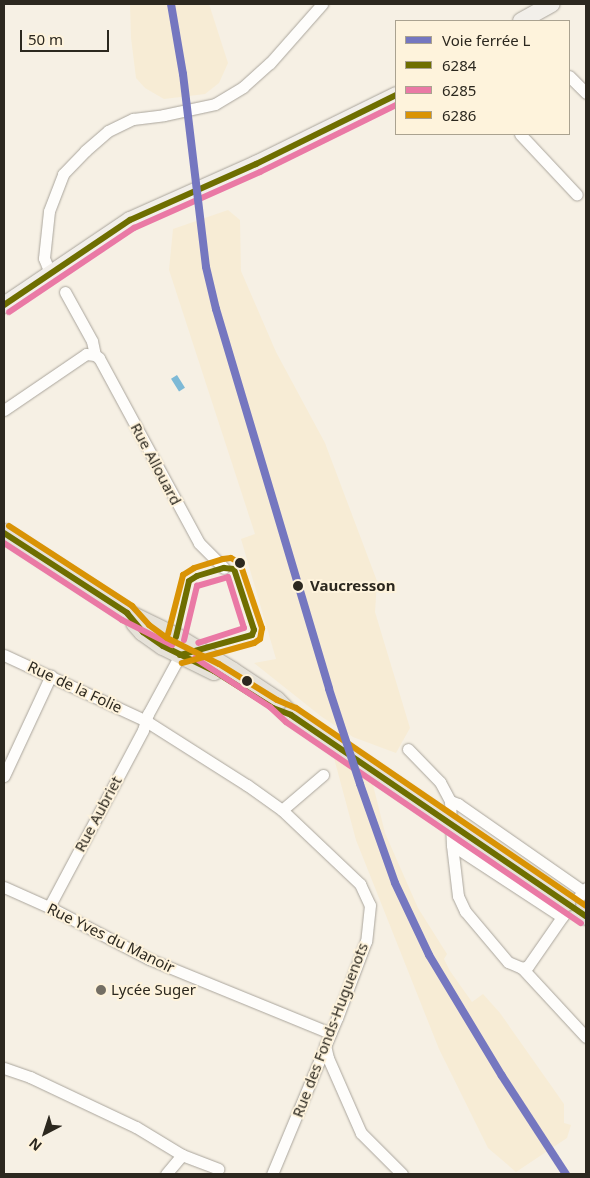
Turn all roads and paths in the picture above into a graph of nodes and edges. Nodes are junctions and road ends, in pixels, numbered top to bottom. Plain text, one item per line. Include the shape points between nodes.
1 (322, 4) edge
2 (552, 4) edge
3 (524, 20) edge
4 (570, 77) edge
5 (586, 93) edge
6 (395, 95) edge
7 (521, 135) edge
8 (577, 195) dead end
9 (50, 273) junction
10 (65, 292) dead end
11 (4, 305) edge
12 (95, 355) junction
13 (4, 410) edge
14 (4, 533) edge
15 (224, 568) dead end
16 (127, 613) junction
17 (176, 638) junction
18 (200, 651) junction
19 (4, 654) edge
20 (180, 655) junction
21 (51, 675) junction
22 (291, 715) junction
23 (146, 721) junction
24 (408, 749) dead end
25 (323, 775) dead end
26 (4, 776) edge
27 (450, 801) junction
28 (282, 810) junction
29 (452, 845) junction
30 (4, 887) edge
31 (585, 890) edge
32 (49, 907) junction
33 (572, 910) edge
34 (522, 968) junction
35 (330, 1033) junction
36 (586, 1037) edge
37 (325, 1045) junction
38 (4, 1068) edge
39 (182, 1155) junction
40 (218, 1169) dead end
41 (166, 1174) edge
42 (272, 1174) edge
43 (402, 1174) edge

1 - 9 street via 270,63 243,87 215,104 133,119 108,131 85,151 63,174 49,211 44,258
2 - 3 main road
4 - 5 street
6 - 9 main road via 256,164 130,220
7 - 8 street
9 - 11 main road
10 - 12 street, Rue Allouard via 92,340
12 - 13 street via 86,354
12 - 15 street, Rue Allouard via 199,543
14 - 16 main road
16 - 17 main road
16 - 20 main road via 148,636
17 - 18 main road
17 - 20 street
18 - 20 street
18 - 22 main road via 276,700
19 - 21 street, Rue de la Folie
20 - 22 main road
20 - 23 street, Rue Aubriet
21 - 23 street, Rue de la Folie
21 - 26 street
22 - 33 main road, bridge
23 - 28 street, Rue des Fonds-Huguenots
23 - 32 street, Rue Aubriet
24 - 27 street via 440,782
25 - 28 street
27 - 29 street
27 - 31 street
28 - 35 street, Rue des Fonds-Huguenots via 360,884 370,905 366,941
29 - 33 street
29 - 34 street via 458,896 465,912 508,962
30 - 32 street, Rue Yves du Manoir
31 - 33 street
32 - 35 street, Rue Yves du Manoir via 148,959
33 - 34 street via 534,959
34 - 36 street
35 - 37 street, Rue des Fonds-Huguenots
37 - 42 street, Rue des Fonds-Huguenots
37 - 43 street via 362,1133
38 - 39 street via 136,1127
39 - 40 street
39 - 41 street

